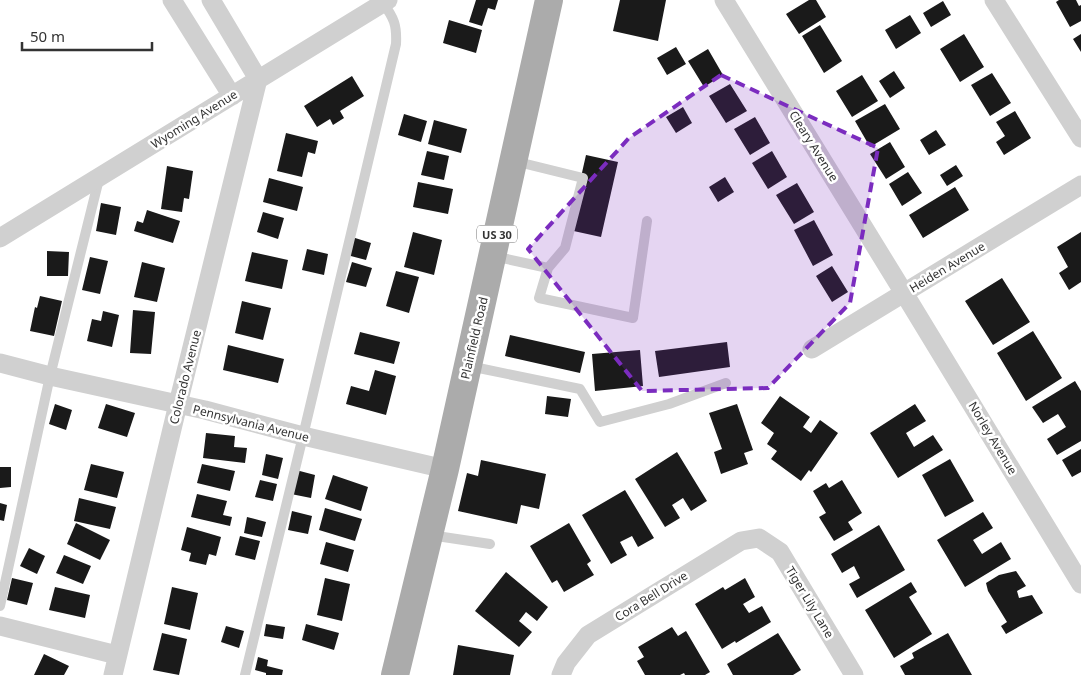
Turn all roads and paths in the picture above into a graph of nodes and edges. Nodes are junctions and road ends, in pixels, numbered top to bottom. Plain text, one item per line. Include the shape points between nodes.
1 (172, 0) edge
2 (211, 0) edge
3 (549, 0) edge
4 (724, 0) edge
5 (994, 0) edge
6 (386, 2) edge
7 (258, 79) junction
8 (232, 96) junction
9 (1081, 138) edge
10 (513, 161) junction
11 (99, 177) junction
12 (1081, 184) edge
13 (647, 220) dead end
14 (0, 238) edge
15 (492, 256) junction
16 (548, 268) junction
17 (904, 293) junction
18 (812, 349) dead end
19 (0, 363) edge
20 (468, 365) junction
21 (50, 376) junction
22 (726, 383) dead end
23 (178, 404) junction
24 (303, 436) junction
25 (444, 469) junction
26 (429, 535) junction
27 (759, 538) joint
28 (490, 544) dead end
29 (1081, 584) edge
30 (0, 606) edge
31 (0, 626) edge
32 (118, 655) junction
33 (113, 675) edge
34 (245, 675) edge
35 (395, 675) edge
36 (561, 675) edge
37 (854, 675) edge

1 - 8 street
2 - 7 street
3 - 10 main road, Plainfield Road / US 30
4 - 17 street, Cleary Avenue
5 - 9 street
6 - 7 street, Wyoming Avenue
6 - 24 lane via 397,30 396,44
7 - 8 street, Wyoming Avenue
7 - 23 street, Colorado Avenue
8 - 11 street, Wyoming Avenue
10 - 15 main road, Plainfield Road / US 30
10 - 16 lane via 583,178 565,248
11 - 14 street, Wyoming Avenue
11 - 21 lane
12 - 17 street, Heiden Avenue
13 - 16 lane via 633,318 539,298
15 - 16 lane
15 - 20 main road, Plainfield Road / US 30
17 - 18 street, Heiden Avenue
17 - 29 street, Norley Avenue
19 - 21 street, Pennsylvania Avenue
20 - 22 lane via 580,389 600,422 669,404
20 - 25 main road, Plainfield Road / US 30
21 - 23 street, Pennsylvania Avenue
21 - 30 lane
23 - 24 street, Pennsylvania Avenue
23 - 32 street, Colorado Avenue
24 - 25 street, Pennsylvania Avenue
24 - 34 lane
25 - 26 main road, Plainfield Road / US 30
26 - 28 lane
26 - 35 main road, Plainfield Road / US 30
27 - 36 street, Cora Bell Drive via 741,540 588,635 566,663
27 - 37 street, Tiger Lily Lane via 780,552
31 - 32 street
32 - 33 street, Colorado Avenue

